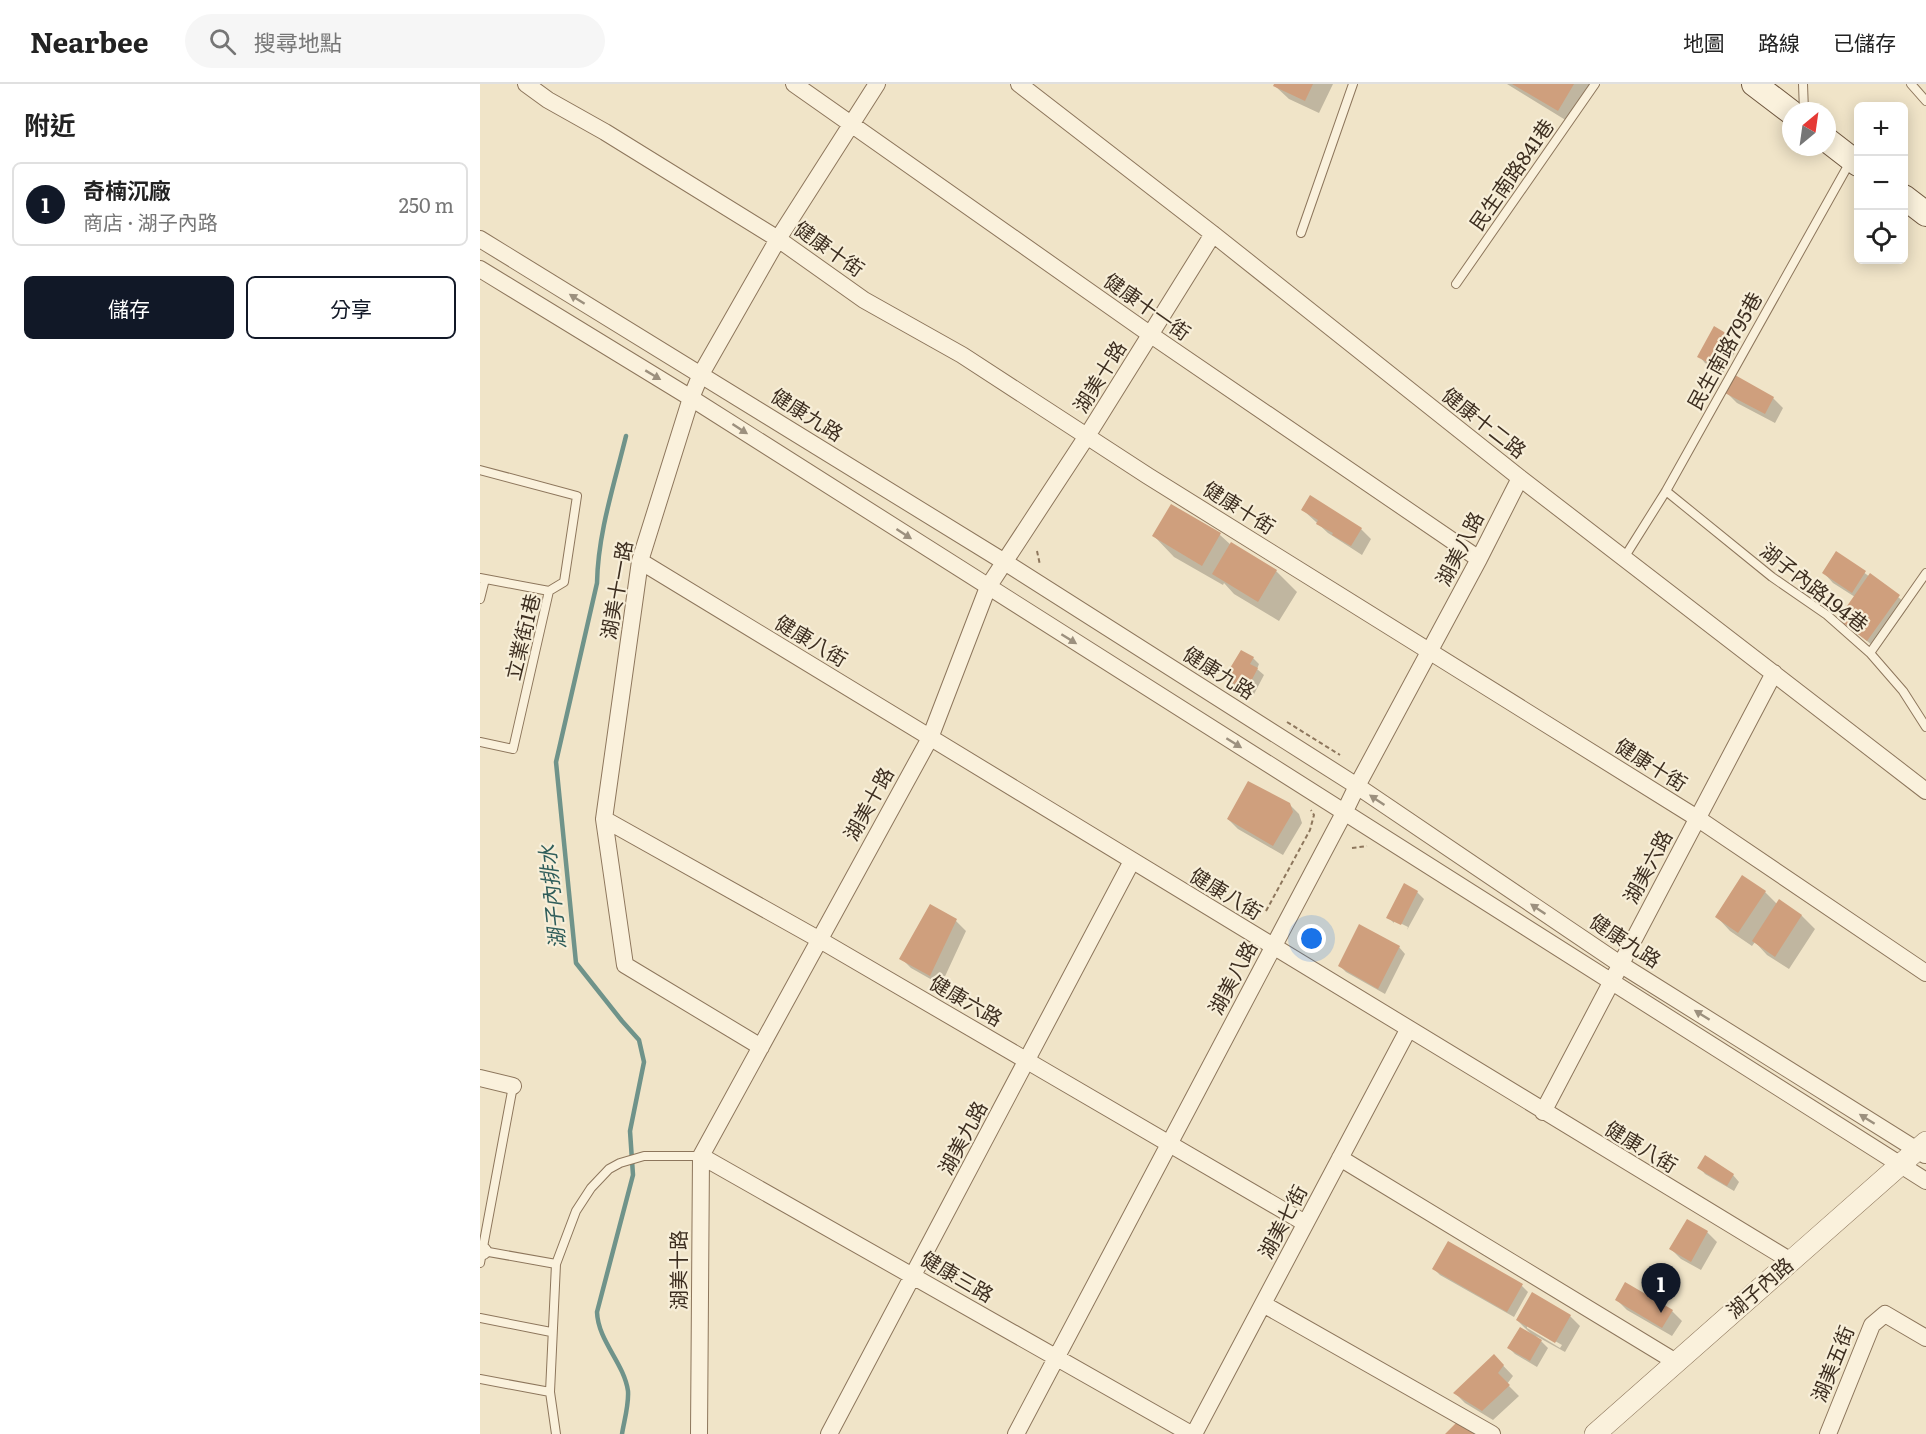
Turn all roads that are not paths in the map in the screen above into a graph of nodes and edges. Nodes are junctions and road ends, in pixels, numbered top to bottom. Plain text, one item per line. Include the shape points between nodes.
1 (526, 84) edge
2 (794, 84) edge
3 (878, 84) edge
4 (1019, 84) edge
5 (1353, 84) edge
6 (1595, 84) edge
7 (1754, 84) edge
8 (1803, 84) edge
9 (1911, 84) edge
10 (1926, 101) edge
11 (1804, 102) edge
12 (1782, 105) edge
13 (850, 125) junction
14 (1836, 147) edge
15 (1854, 160) edge
16 (1854, 163) edge
17 (1908, 200) edge
18 (1926, 214) edge
19 (1300, 233) dead end
20 (1213, 234) junction
21 (778, 239) junction
22 (480, 240) edge
23 (480, 269) edge
24 (1456, 284) dead end
25 (1151, 335) junction
26 (700, 374) junction
27 (690, 398) junction
28 (1087, 436) junction
29 (480, 470) edge
30 (1520, 478) junction
31 (1666, 491) junction
32 (1624, 558) junction
33 (1479, 559) junction
34 (640, 561) junction
35 (1003, 561) junction
36 (1926, 573) edge
37 (482, 578) edge
38 (988, 587) junction
39 (549, 591) junction
40 (480, 599) edge
41 (1430, 651) junction
42 (1870, 653) junction
43 (1774, 673) junction
44 (1926, 727) edge
45 (930, 738) junction
46 (480, 742) edge
47 (1357, 786) junction
48 (1926, 791) edge
49 (1344, 813) junction
50 (1697, 818) junction
51 (604, 819) junction
52 (1132, 861) junction
53 (819, 940) junction
54 (1273, 947) junction
55 (1620, 964) junction
56 (1926, 973) edge
57 (1611, 982) junction
58 (1408, 1030) junction
59 (761, 1047) junction
60 (1027, 1061) junction
61 (480, 1078) edge
62 (513, 1086) joint
63 (1542, 1112) junction
64 (1170, 1144) junction
65 (1923, 1149) edge
66 (701, 1156) junction
67 (1340, 1158) junction
68 (1899, 1165) junction
69 (1926, 1181) edge
70 (1305, 1223) junction
71 (481, 1255) edge
72 (1791, 1261) junction
73 (556, 1264) junction
74 (913, 1276) junction
75 (1263, 1304) junction
76 (480, 1318) edge
77 (551, 1332) junction
78 (1926, 1338) edge
79 (1056, 1358) junction
80 (1676, 1362) junction
81 (480, 1379) edge
82 (550, 1392) junction
83 (556, 1434) edge
84 (699, 1434) edge
85 (829, 1434) edge
86 (1016, 1434) edge
87 (1193, 1434) edge
88 (1492, 1434) edge
89 (1595, 1434) edge
90 (1827, 1434) edge

1 - 21 street, 健康十街
2 - 13 street, 健康十一街
3 - 13 street, 湖美十一路
4 - 20 street, 健康十二路
5 - 19 lane
6 - 24 lane, 民生南路841巷
7 - 12 main road
8 - 11 lane
9 - 10 lane
13 - 21 street, 湖美十一路
13 - 25 street, 健康十一街
14 - 15 main road
16 - 31 lane, 民生南路795巷
17 - 18 main road
20 - 25 street, 湖美十路
20 - 30 street, 健康十二路
21 - 26 street, 湖美十一路
21 - 28 street, 健康十街 via 864,300 962,355
26 -> 22 street, 健康九路
23 -> 27 street
25 - 28 street, 湖美十路
25 - 33 street, 健康十一街
26 - 27 street, 湖美十一路
26 - 35 street, 健康九路
27 - 34 street, 湖美十一路
27 -> 38 street
28 - 35 street, 湖美十路
28 - 41 street, 健康十街
29 - 39 lane, 立業街1巷 via 577,496 564,582
30 - 32 street, 健康十二路
30 - 33 street, 湖美八路
31 - 32 lane, 民生南路795巷
31 - 42 lane, 湖子內路194巷 via 1772,577 1827,615
32 - 43 street, 健康十二路
33 - 41 street, 湖美八路
34 - 45 street, 健康八街
34 - 51 street, 湖美十一路
35 - 38 street, 湖美十路
35 - 47 street, 健康九路
36 - 42 lane
37 - 39 lane
37 - 40 lane
38 - 45 street, 湖美十路
38 -> 49 street
39 - 46 lane, 立業街1巷 via 513,749
41 - 47 street, 湖美八路
41 - 50 street, 健康十街
42 - 44 lane, 湖子內路194巷 via 1903,691
43 - 48 street, 健康十二路
43 - 50 street, 湖美六路
45 - 52 street, 健康八街
45 - 53 street, 湖美十路
47 - 49 street, 湖美八路
55 -> 47 street, 健康九路
49 - 54 street, 湖美八路
49 - 57 street
50 - 55 street, 湖美六路
50 - 56 street, 健康十街
51 - 53 street, 健康六路
51 - 59 street, 湖美十一路 via 626,965
52 - 54 street, 健康八街
52 - 60 street, 湖美九路
53 - 59 street, 湖美十路
53 - 60 street, 健康六路
54 - 58 street, 健康八街
54 - 64 street, 湖美八路
55 - 57 street, 湖美六路
65 -> 55 street, 健康九路
57 - 63 street, 湖美六路
57 - 68 street
58 - 63 street, 健康八街
58 - 67 street, 湖美七街
59 - 66 street, 湖美十路
60 - 64 street, 健康六路
60 - 74 street, 湖美九路
61 - 62 street
62 - 71 lane
63 - 72 street, 健康八街
64 - 70 street, 健康六路
64 - 79 street, 湖美八路
65 - 68 street, 湖子內路
66 - 73 lane via 644,1156 609,1169 576,1211
66 - 74 street, 健康三路
66 - 84 street, 湖美十路
67 - 70 street, 湖美七街
67 - 80 street
68 - 69 street
68 - 72 street, 湖子內路
70 - 75 street, 湖美七街
71 - 73 lane
72 - 80 street, 湖子內路
73 - 77 lane
74 - 79 street, 健康三路
74 - 85 street, 湖美九路
75 - 87 street, 湖美七街
75 - 88 street
76 - 77 lane
77 - 82 lane
78 - 90 street, 湖美五街 via 1885,1314 1872,1325
79 - 86 street, 湖美八路
79 - 87 street, 健康三路
80 - 89 street, 湖子內路
81 - 82 lane
82 - 83 lane

